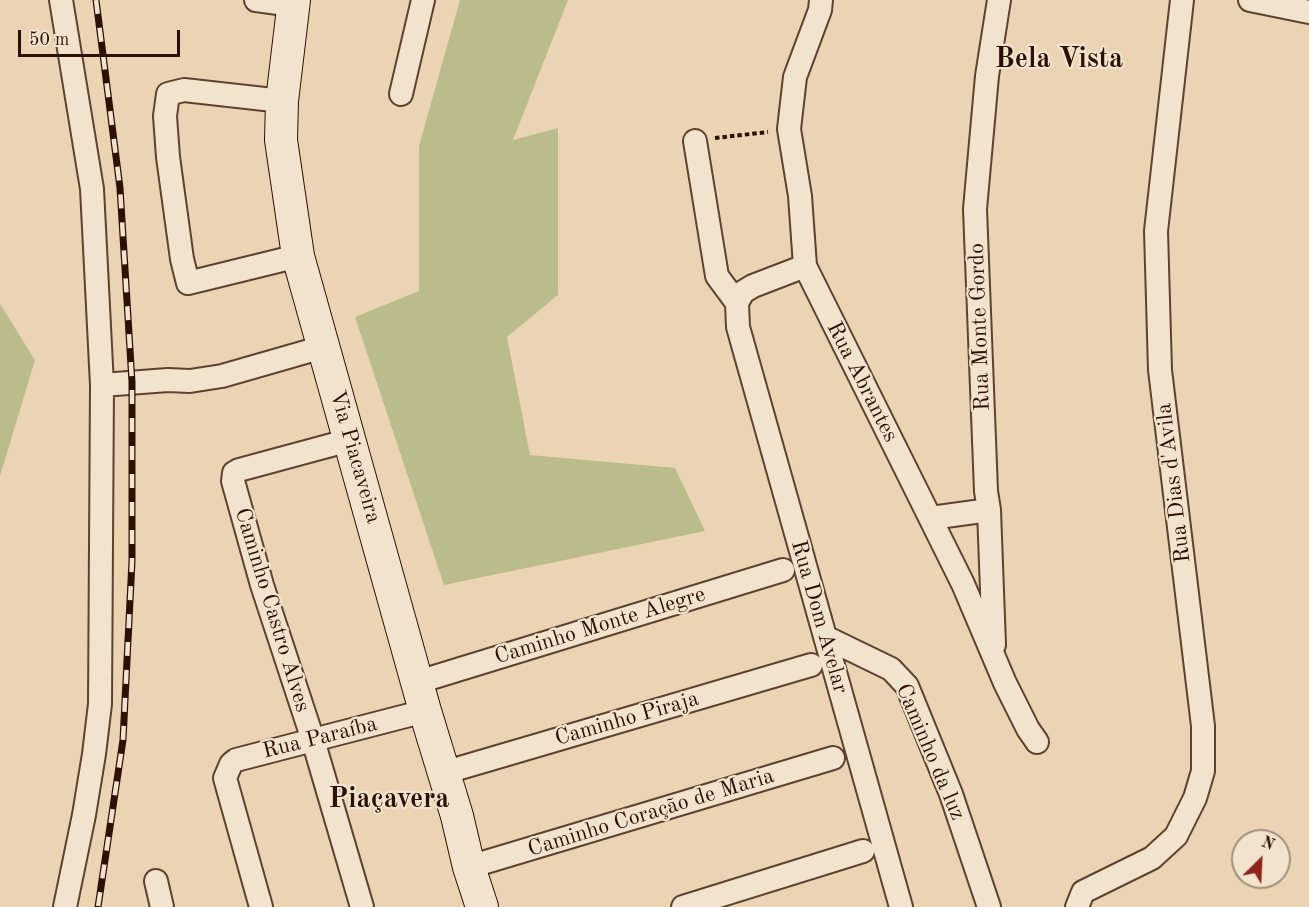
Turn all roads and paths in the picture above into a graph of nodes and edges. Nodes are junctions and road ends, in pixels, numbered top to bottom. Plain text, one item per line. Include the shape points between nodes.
1 (61, 0) edge
2 (256, 0) edge
3 (423, 0) edge
4 (821, 0) edge
5 (999, 0) edge
6 (1182, 0) edge
7 (1250, 0) edge
8 (294, 2) edge
9 (1309, 12) edge
10 (401, 94) dead end
11 (282, 101) junction
12 (789, 129) junction
13 (695, 141) joint
14 (298, 256) junction
15 (805, 266) junction
16 (737, 303) junction
17 (323, 347) junction
18 (102, 385) junction
19 (350, 440) junction
20 (988, 510) junction
21 (931, 518) junction
22 (783, 570) dead end
23 (825, 637) junction
24 (994, 655) junction
25 (811, 665) dead end
26 (421, 697) junction
27 (313, 740) junction
28 (1037, 742) dead end
29 (833, 758) dead end
30 (443, 773) junction
31 (863, 851) dead end
32 (469, 867) junction
33 (156, 881) dead end
34 (65, 907) edge
35 (162, 907) edge
36 (261, 907) edge
37 (362, 907) edge
38 (482, 907) edge
39 (683, 907) edge
40 (901, 907) edge
41 (989, 907) edge
42 (1077, 907) edge

1 - 18 street via 92,189
2 - 8 street
3 - 10 street
4 - 12 street, Rua Abrantes via 795,77
5 - 20 street, Rua Monte Gordo via 987,76 975,209
6 - 42 street, Rua Dias d'Avila via 1156,231 1160,370 1203,726 1203,771 1196,798 1176,836 1152,858 1083,892
7 - 9 street
8 - 11 street, Via Piacaveira
11 - 14 street, Via Piacaveira via 282,150
11 - 14 street via 184,90 168,94 168,157 188,283
12 - 13 path
12 - 15 street, Rua Abrantes via 800,196
13 - 16 street via 717,276
14 - 17 street, Via Piacaveira
15 - 16 street via 753,286 743,292
15 - 21 street, Rua Abrantes
16 - 23 street, Rua Dom Avelar via 738,327
17 - 18 street via 222,376
17 - 19 street, Via Piacaveira
18 - 34 street via 100,704 84,815
19 - 26 street, Via Piacaveira
19 - 27 street, Caminho Castro Alves via 239,470 233,481
20 - 21 street
20 - 24 street, Rua Monte Gordo
21 - 24 street, Rua Abrantes
22 - 26 street, Caminho Monte Alegre
23 - 40 street, Rua Dom Avelar
23 - 41 street, Caminho da luz via 891,669 907,686 951,794
24 - 28 street, Rua Abrantes
25 - 30 street, Caminho Piraja
26 - 27 street, Rua Paraíba
26 - 30 street, Via Piacaveira
27 - 36 street, Rua Paraíba via 236,760 225,778
27 - 37 street, Caminho Castro Alves
29 - 32 street, Caminho Coração de Maria
30 - 32 street, Via Piacaveira
31 - 39 street
32 - 38 street, Via Piacaveira
33 - 35 street

